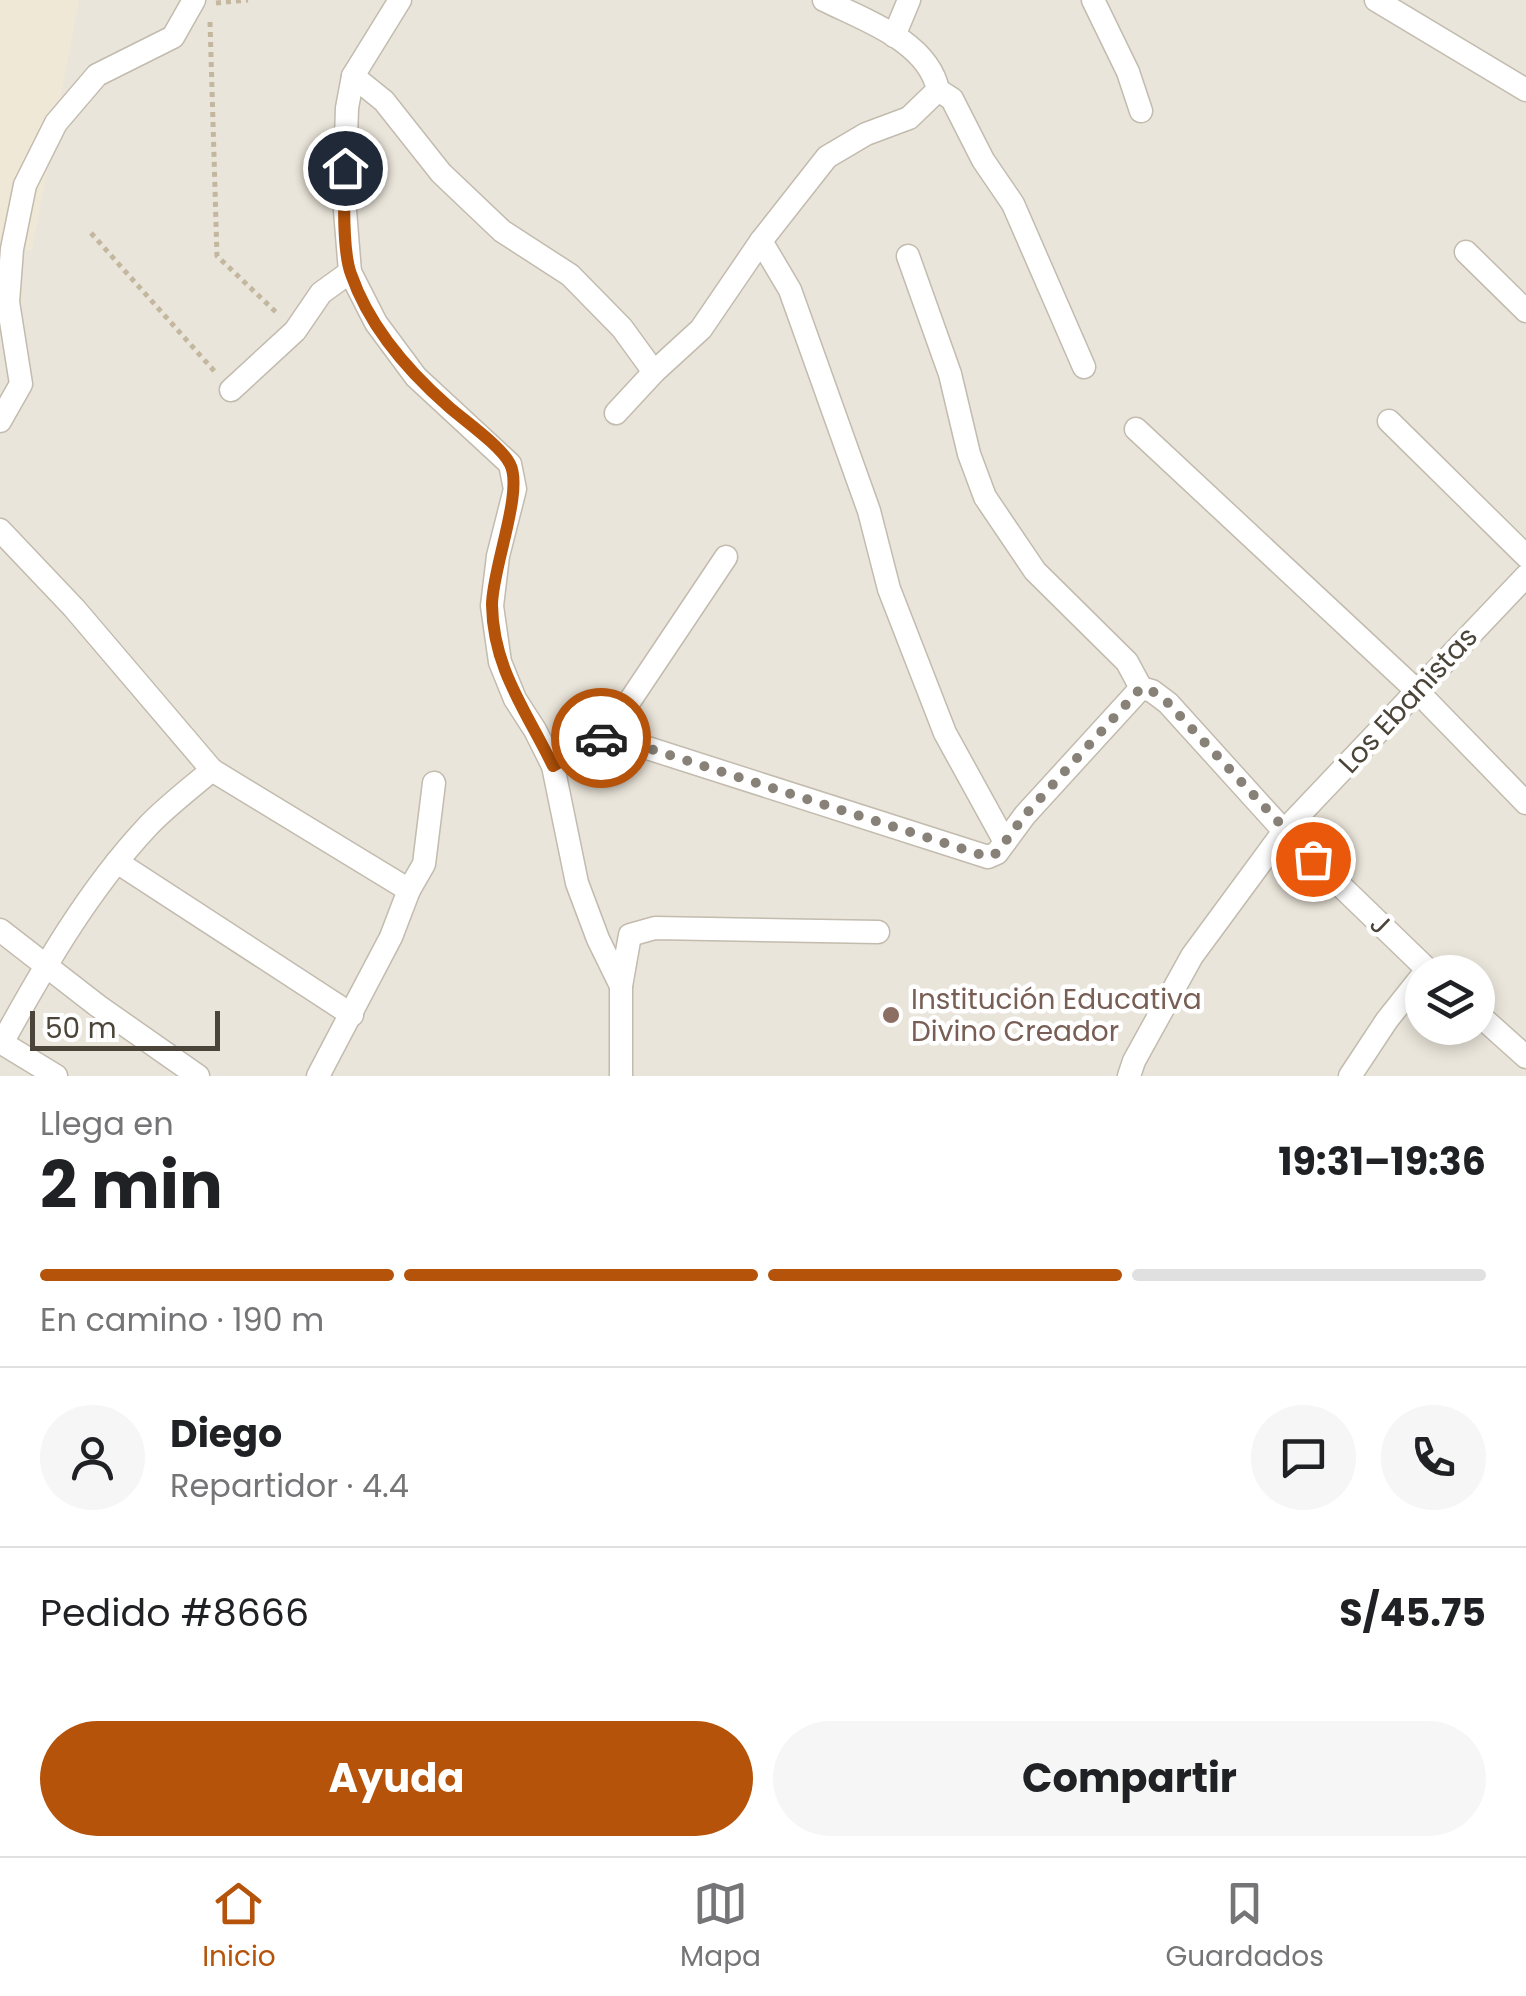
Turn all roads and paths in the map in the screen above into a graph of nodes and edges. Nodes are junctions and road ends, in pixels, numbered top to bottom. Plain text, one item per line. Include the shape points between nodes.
1 (248, 0) edge
2 (400, 0) edge
3 (824, 0) edge
4 (909, 0) edge
5 (1092, 0) edge
6 (1376, 0) edge
7 (202, 2) edge
8 (210, 22) dead end
9 (894, 36) junction
10 (352, 76) junction
11 (1523, 82) edge
12 (938, 90) junction
13 (1141, 111) dead end
14 (91, 233) dead end
15 (761, 241) junction
16 (6, 249) edge
17 (1466, 252) dead end
18 (908, 256) dead end
19 (350, 272) junction
20 (1526, 311) edge
21 (295, 331) junction
22 (1084, 367) dead end
23 (654, 372) junction
24 (10, 383) edge
25 (231, 390) joint
26 (616, 413) dead end
27 (1388, 420) dead end
28 (0, 421) edge
29 (1136, 430) dead end
30 (0, 530) edge
31 (726, 556) dead end
32 (1526, 556) edge
33 (1526, 576) edge
34 (1141, 688) junction
35 (1417, 691) junction
36 (605, 738) junction
37 (553, 766) junction
38 (212, 770) junction
39 (434, 783) dead end
40 (1526, 803) edge
41 (1284, 832) junction
42 (1005, 842) junction
43 (116, 862) junction
44 (409, 890) junction
45 (0, 930) edge
46 (878, 932) dead end
47 (1408, 955) edge
48 (46, 964) junction
49 (621, 986) junction
50 (1405, 998) edge
51 (352, 1015) junction
52 (1495, 1029) edge
53 (1526, 1057) edge
54 (56, 1076) edge
55 (198, 1076) edge
56 (318, 1076) edge
57 (621, 1076) edge
58 (1129, 1076) edge
59 (1350, 1076) edge

1 - 7 path
2 - 10 street
3 - 9 street
4 - 9 street
5 - 13 street
6 - 11 street
7 - 16 street via 173,38 97,75 56,123 25,184
8 - 21 path via 218,256
9 - 12 street via 923,58
10 - 19 street via 344,198
10 - 23 street via 384,101 441,173 502,231 570,276
12 - 15 street via 909,118 827,157
12 - 22 street via 952,99 1013,204
14 - 25 path
15 - 23 street via 701,330
15 - 42 street via 790,290 945,733
16 - 24 street
17 - 20 street
18 - 34 street, J via 985,497 1034,571 1127,662
19 - 21 street via 321,294
19 - 37 street via 376,323 416,377 510,464 515,490 492,606 500,662
21 - 25 street
23 - 26 street
24 - 28 street
27 - 32 street
29 - 35 street
30 - 38 street
31 - 36 street
33 - 35 street, Los Ebanistas
34 - 41 street, J via 1168,703
34 - 42 street
35 - 40 street
35 - 41 street, Los Ebanistas
36 - 37 street
36 - 42 street via 976,856 997,853
37 - 49 street via 577,883
38 - 43 street
38 - 44 street
39 - 44 street via 424,864
41 - 47 street, J
41 - 58 street, Los Ebanistas via 1192,956
43 - 48 street
43 - 51 street
44 - 51 street
45 - 48 street
46 - 49 street via 655,928 630,935
48 - 54 street via 2,1043
48 - 55 street
49 - 57 street
50 - 59 street
51 - 56 street
52 - 53 street

